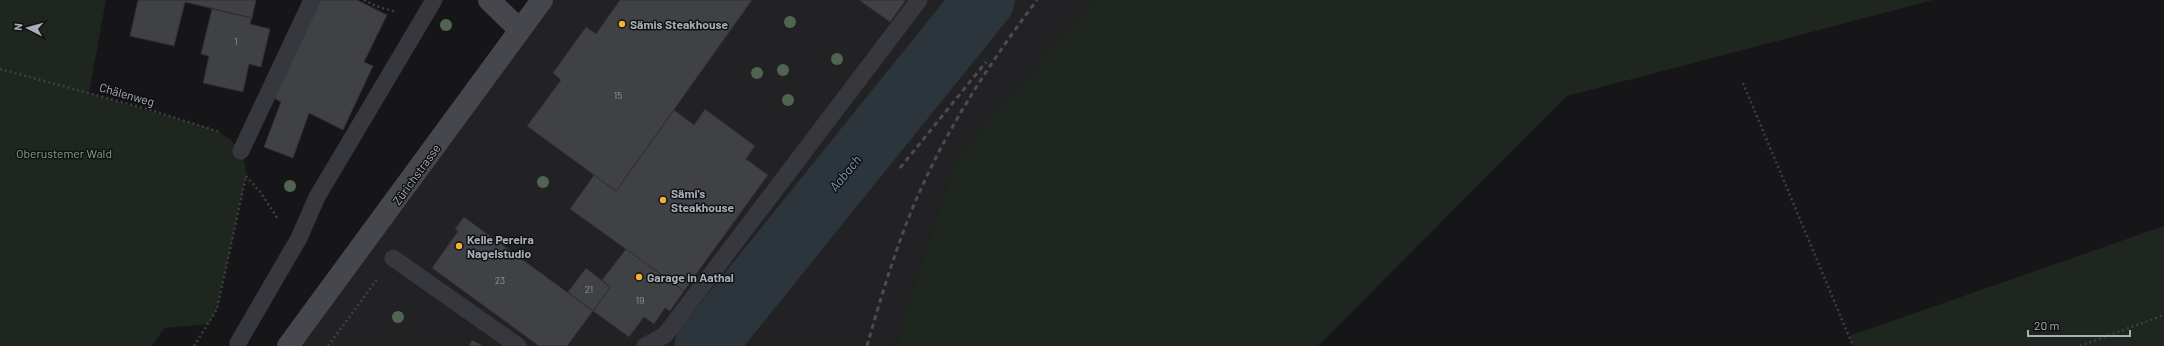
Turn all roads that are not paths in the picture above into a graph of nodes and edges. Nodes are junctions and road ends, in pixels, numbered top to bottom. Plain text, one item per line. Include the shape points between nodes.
1 (312, 0) edge
2 (434, 0) edge
3 (489, 0) edge
4 (542, 0) edge
5 (919, 0) edge
6 (520, 30) junction
7 (241, 151) road end
8 (393, 258) road end
9 (238, 343) dead end
10 (288, 346) edge
11 (518, 346) edge
12 (646, 346) edge

1 - 7 lane
2 - 9 lane via 317,197 299,238
3 - 6 main road
4 - 6 main road, Zürichstrasse
5 - 12 lane via 665,335
6 - 10 main road, Zürichstrasse
8 - 11 lane

